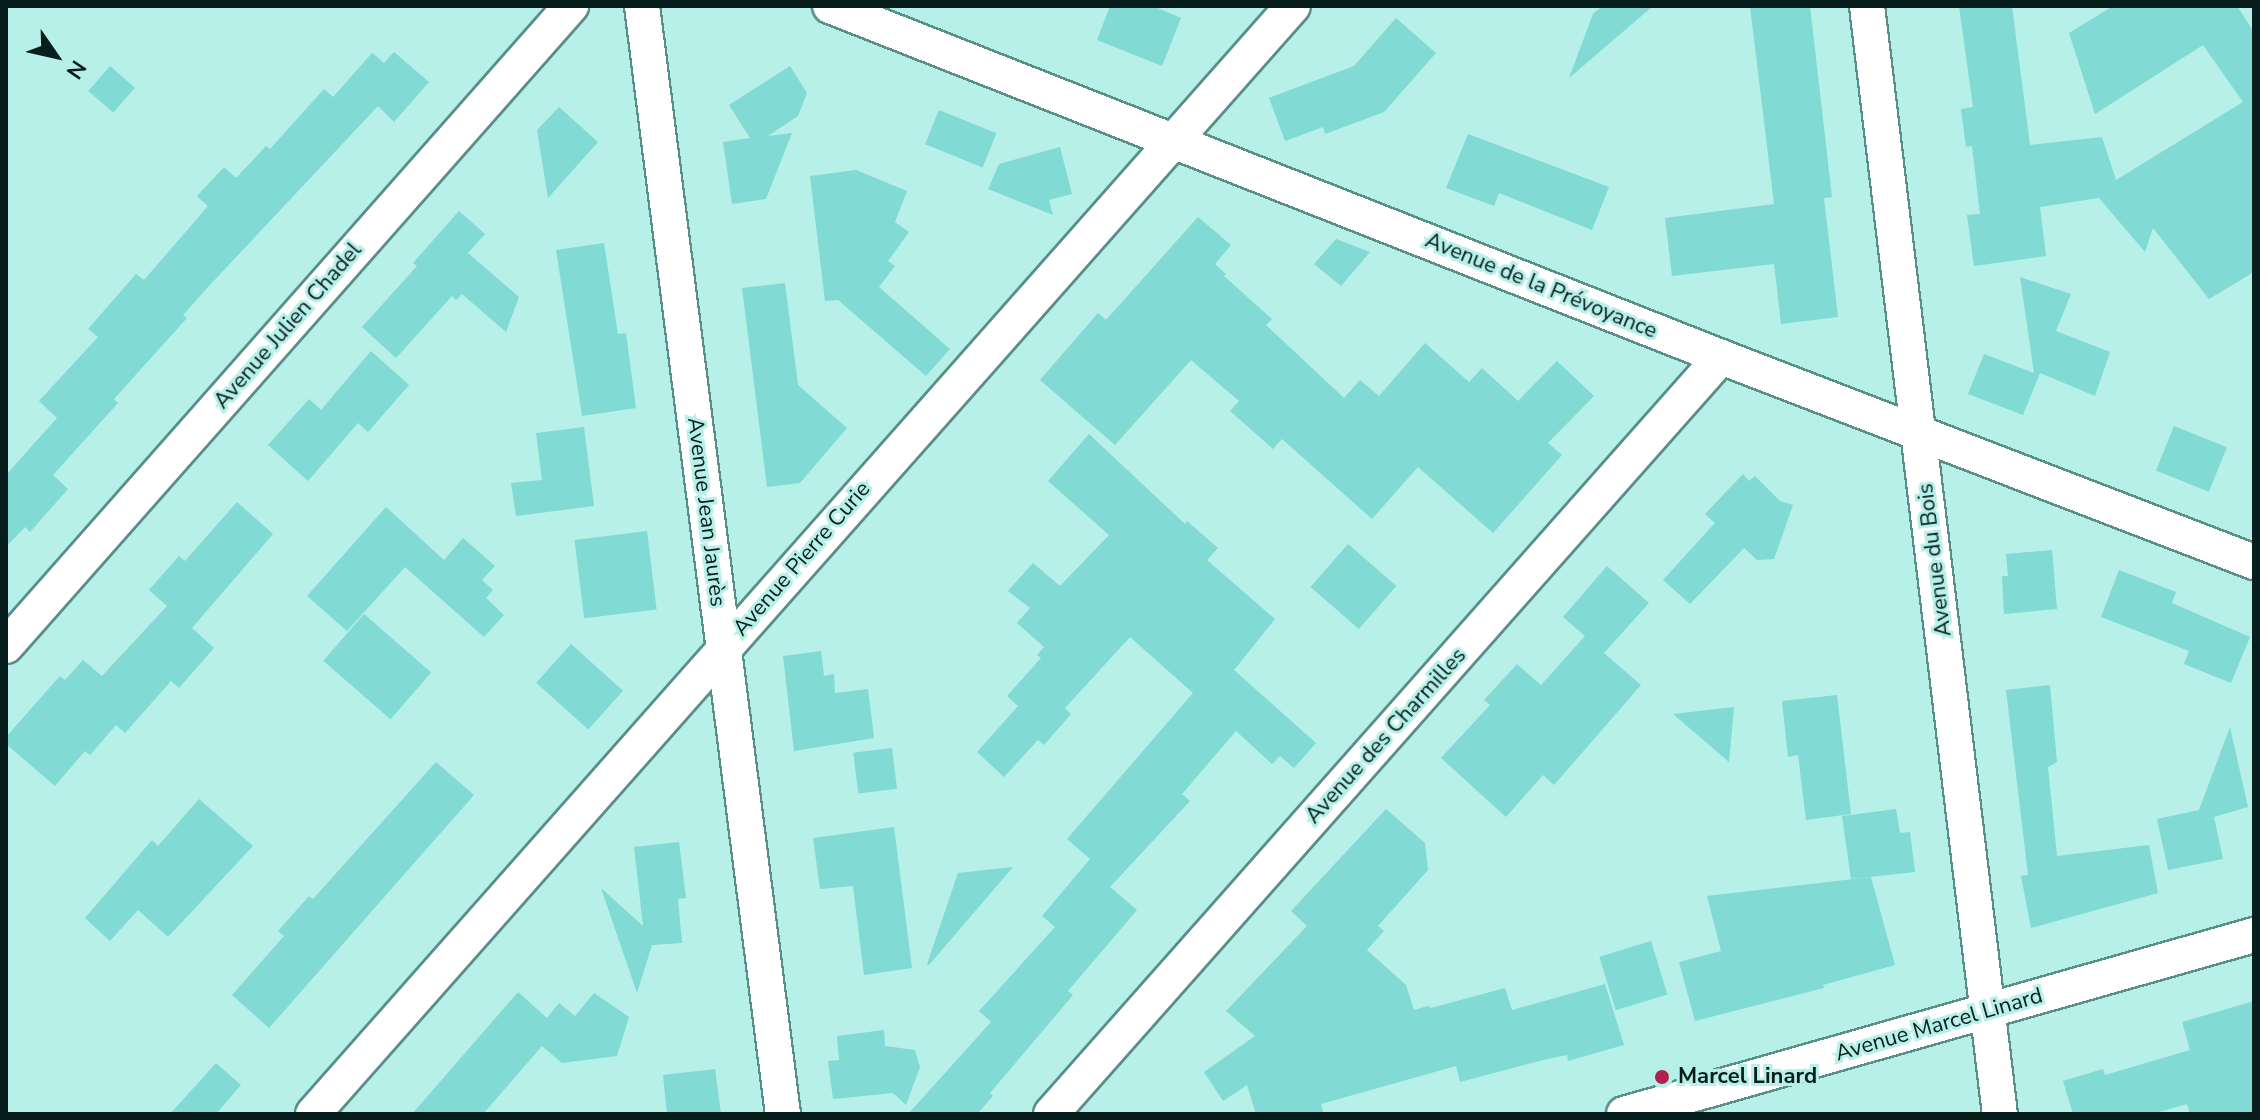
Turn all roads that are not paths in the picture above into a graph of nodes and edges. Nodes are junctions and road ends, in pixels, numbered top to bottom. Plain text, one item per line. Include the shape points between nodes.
1 (571, 6) edge
2 (642, 6) edge
3 (830, 6) edge
4 (1293, 6) edge
5 (1867, 6) edge
6 (1172, 140) junction
7 (1721, 357) junction
8 (1920, 431) junction
9 (2254, 562) edge
10 (6, 646) edge
11 (723, 648) junction
12 (2254, 935) edge
13 (1988, 1012) junction
14 (313, 1114) edge
15 (783, 1114) edge
16 (1051, 1114) edge
17 (1624, 1114) edge
18 (2000, 1114) edge

1 - 10 street, Avenue Julien Chadel
2 - 11 street, Avenue Jean Jaurès
3 - 6 street, Avenue de la Prévoyance
4 - 6 street, Avenue Pierre Curie
5 - 8 street, Avenue du Bois
6 - 7 street, Avenue de la Prévoyance
6 - 11 street, Avenue Pierre Curie
7 - 8 street, Avenue de la Prévoyance
7 - 16 street, Avenue des Charmilles
8 - 9 street, Avenue de la Prévoyance
8 - 13 street, Avenue du Bois
11 - 14 street, Avenue Pierre Curie
11 - 15 street, Avenue Jean Jaurès
12 - 13 street, Avenue Marcel Linard
13 - 17 street, Avenue Marcel Linard
13 - 18 street, Avenue du Bois

